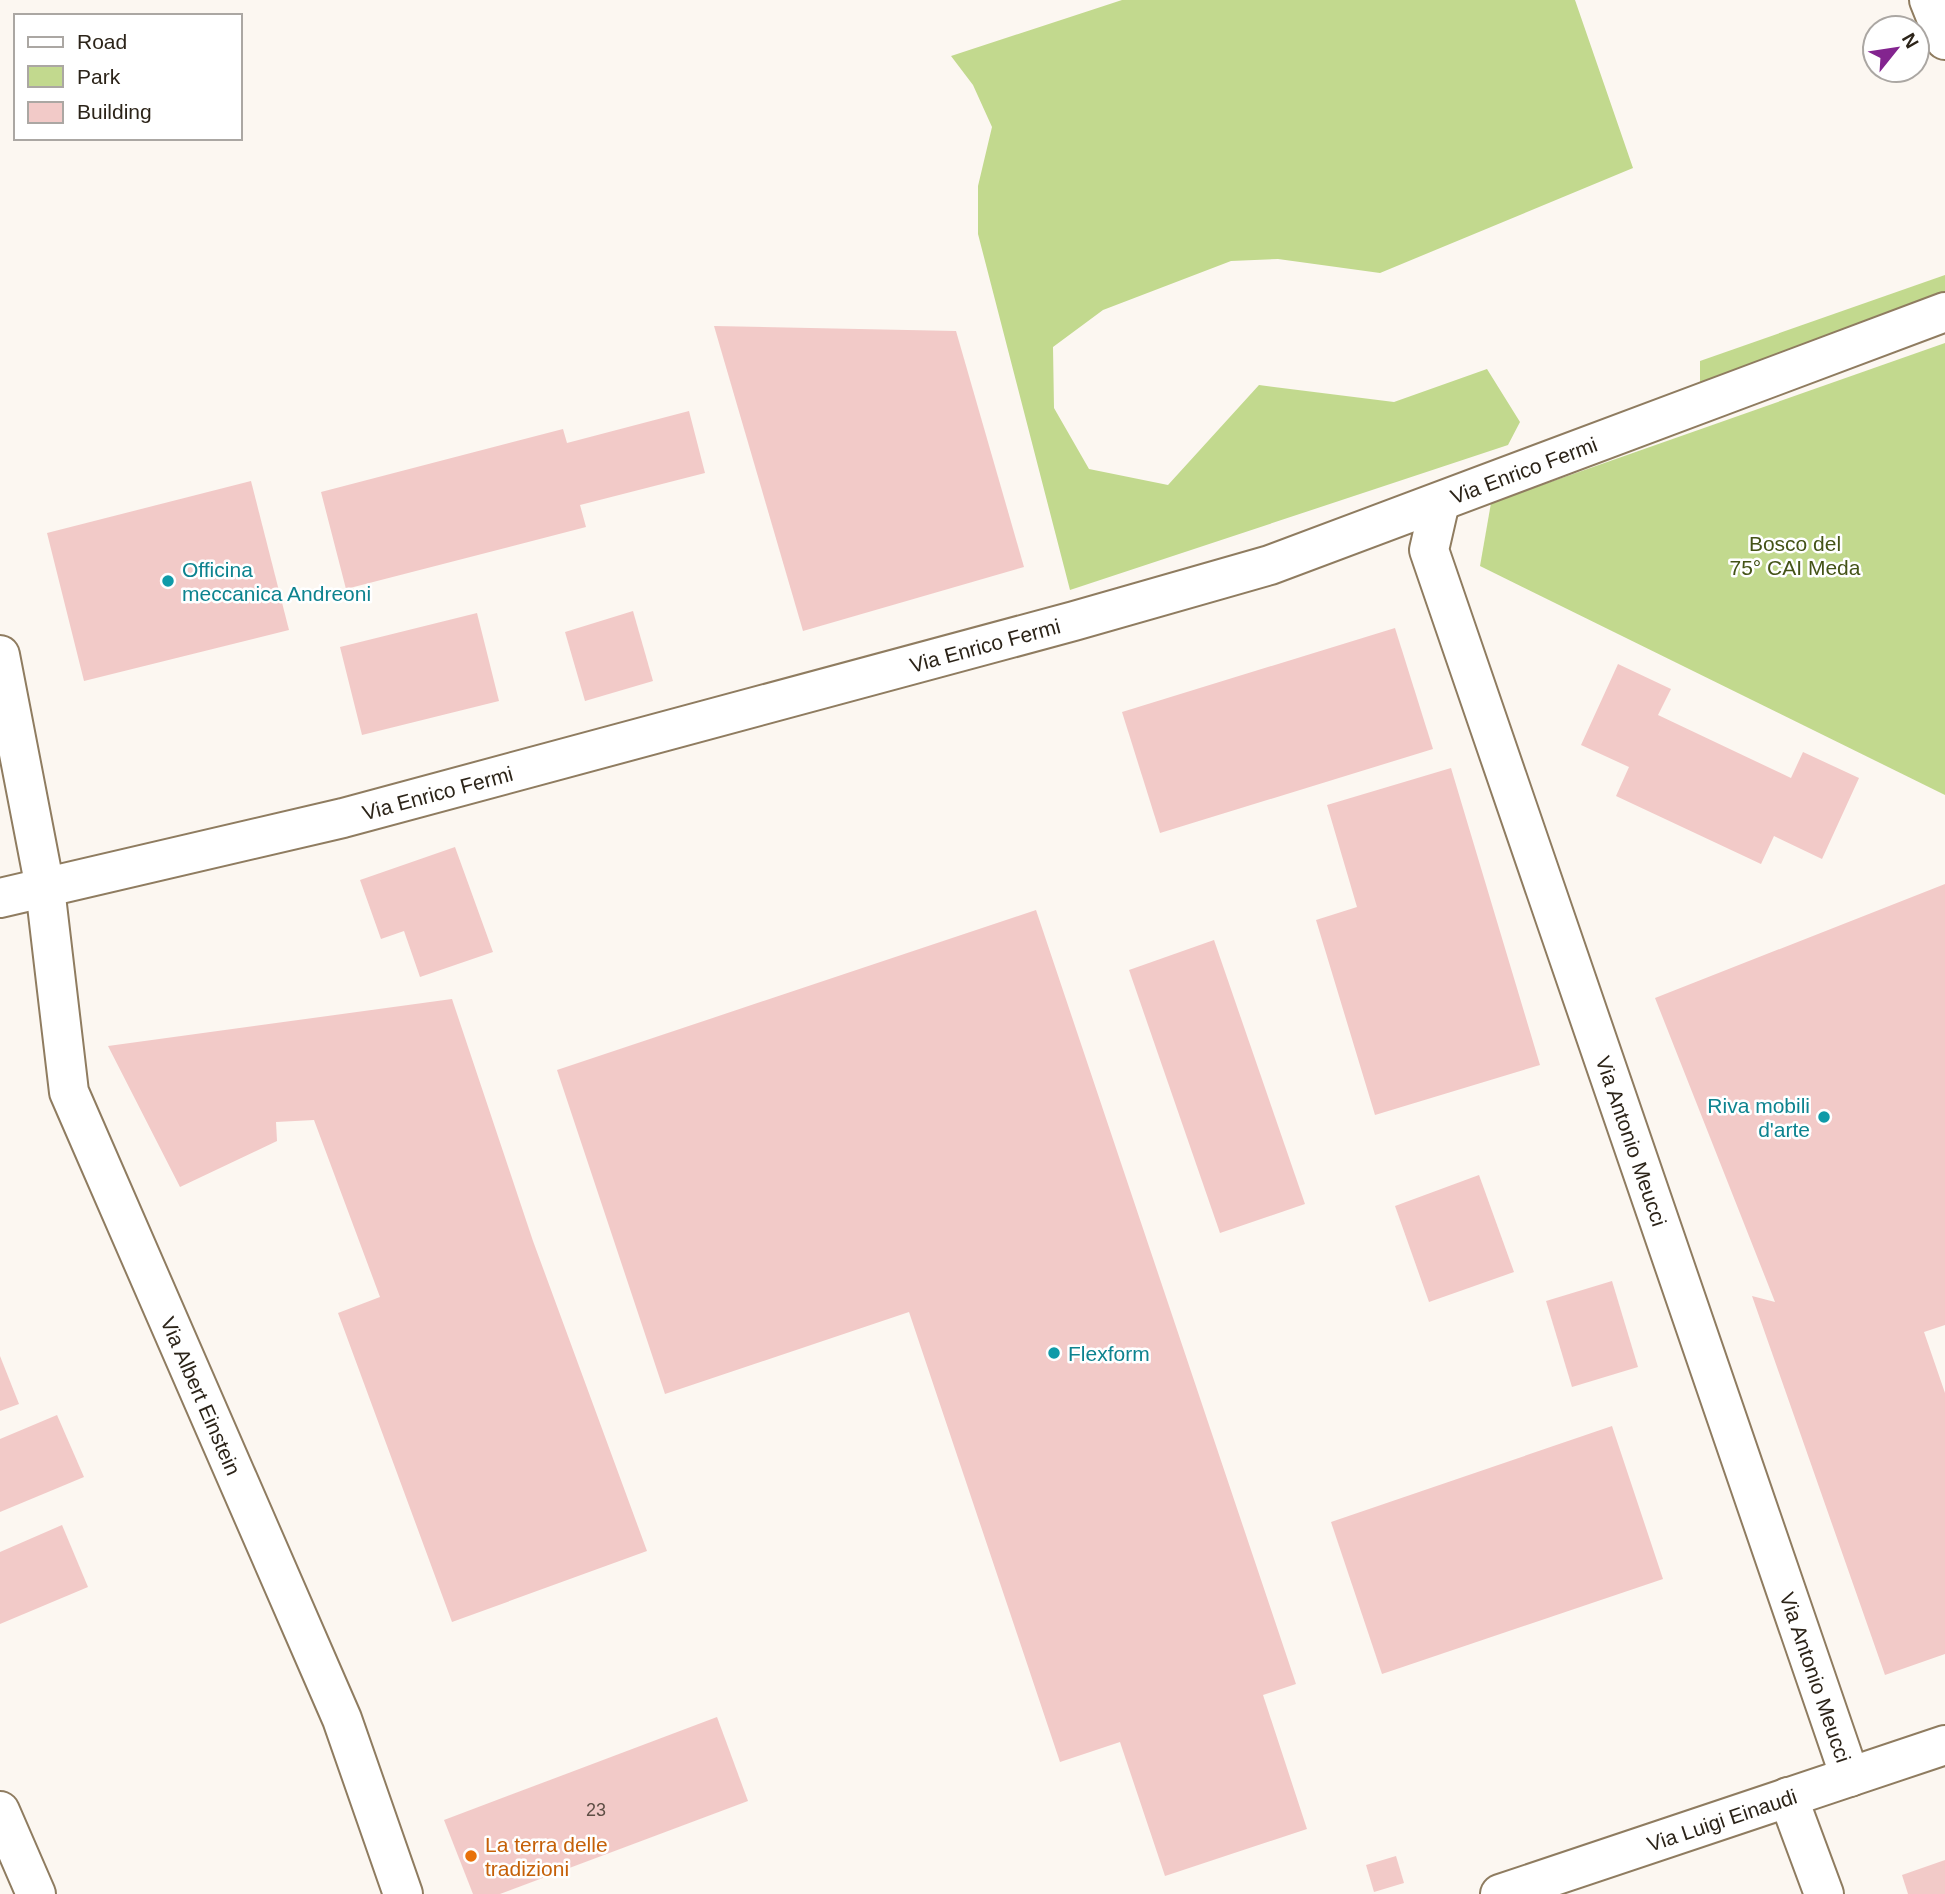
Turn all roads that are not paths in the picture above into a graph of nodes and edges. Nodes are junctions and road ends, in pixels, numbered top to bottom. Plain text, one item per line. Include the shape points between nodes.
1 (1929, 0) edge
2 (1945, 40) edge
3 (1945, 312) edge
4 (1440, 502) junction
5 (0, 655) edge
6 (45, 888) junction
7 (0, 898) edge
8 (1945, 1745) edge
9 (1850, 1777) junction
10 (1788, 1797) junction
11 (0, 1811) edge
12 (36, 1894) edge
13 (403, 1894) edge
14 (1500, 1894) edge
15 (1824, 1894) edge

1 - 2 street
3 - 4 street, Via Enrico Fermi
4 - 6 street, Via Enrico Fermi via 1270,565 1073,621 343,818
4 - 9 street, Via Antonio Meucci via 1429,550
5 - 6 street, Via Albert Einstein
6 - 7 street, Via Enrico Fermi
6 - 13 street, Via Albert Einstein via 69,1092 342,1719
8 - 9 street, Via Luigi Einaudi
9 - 10 street, Via Luigi Einaudi
10 - 14 street, Via Luigi Einaudi
10 - 15 street
11 - 12 street

